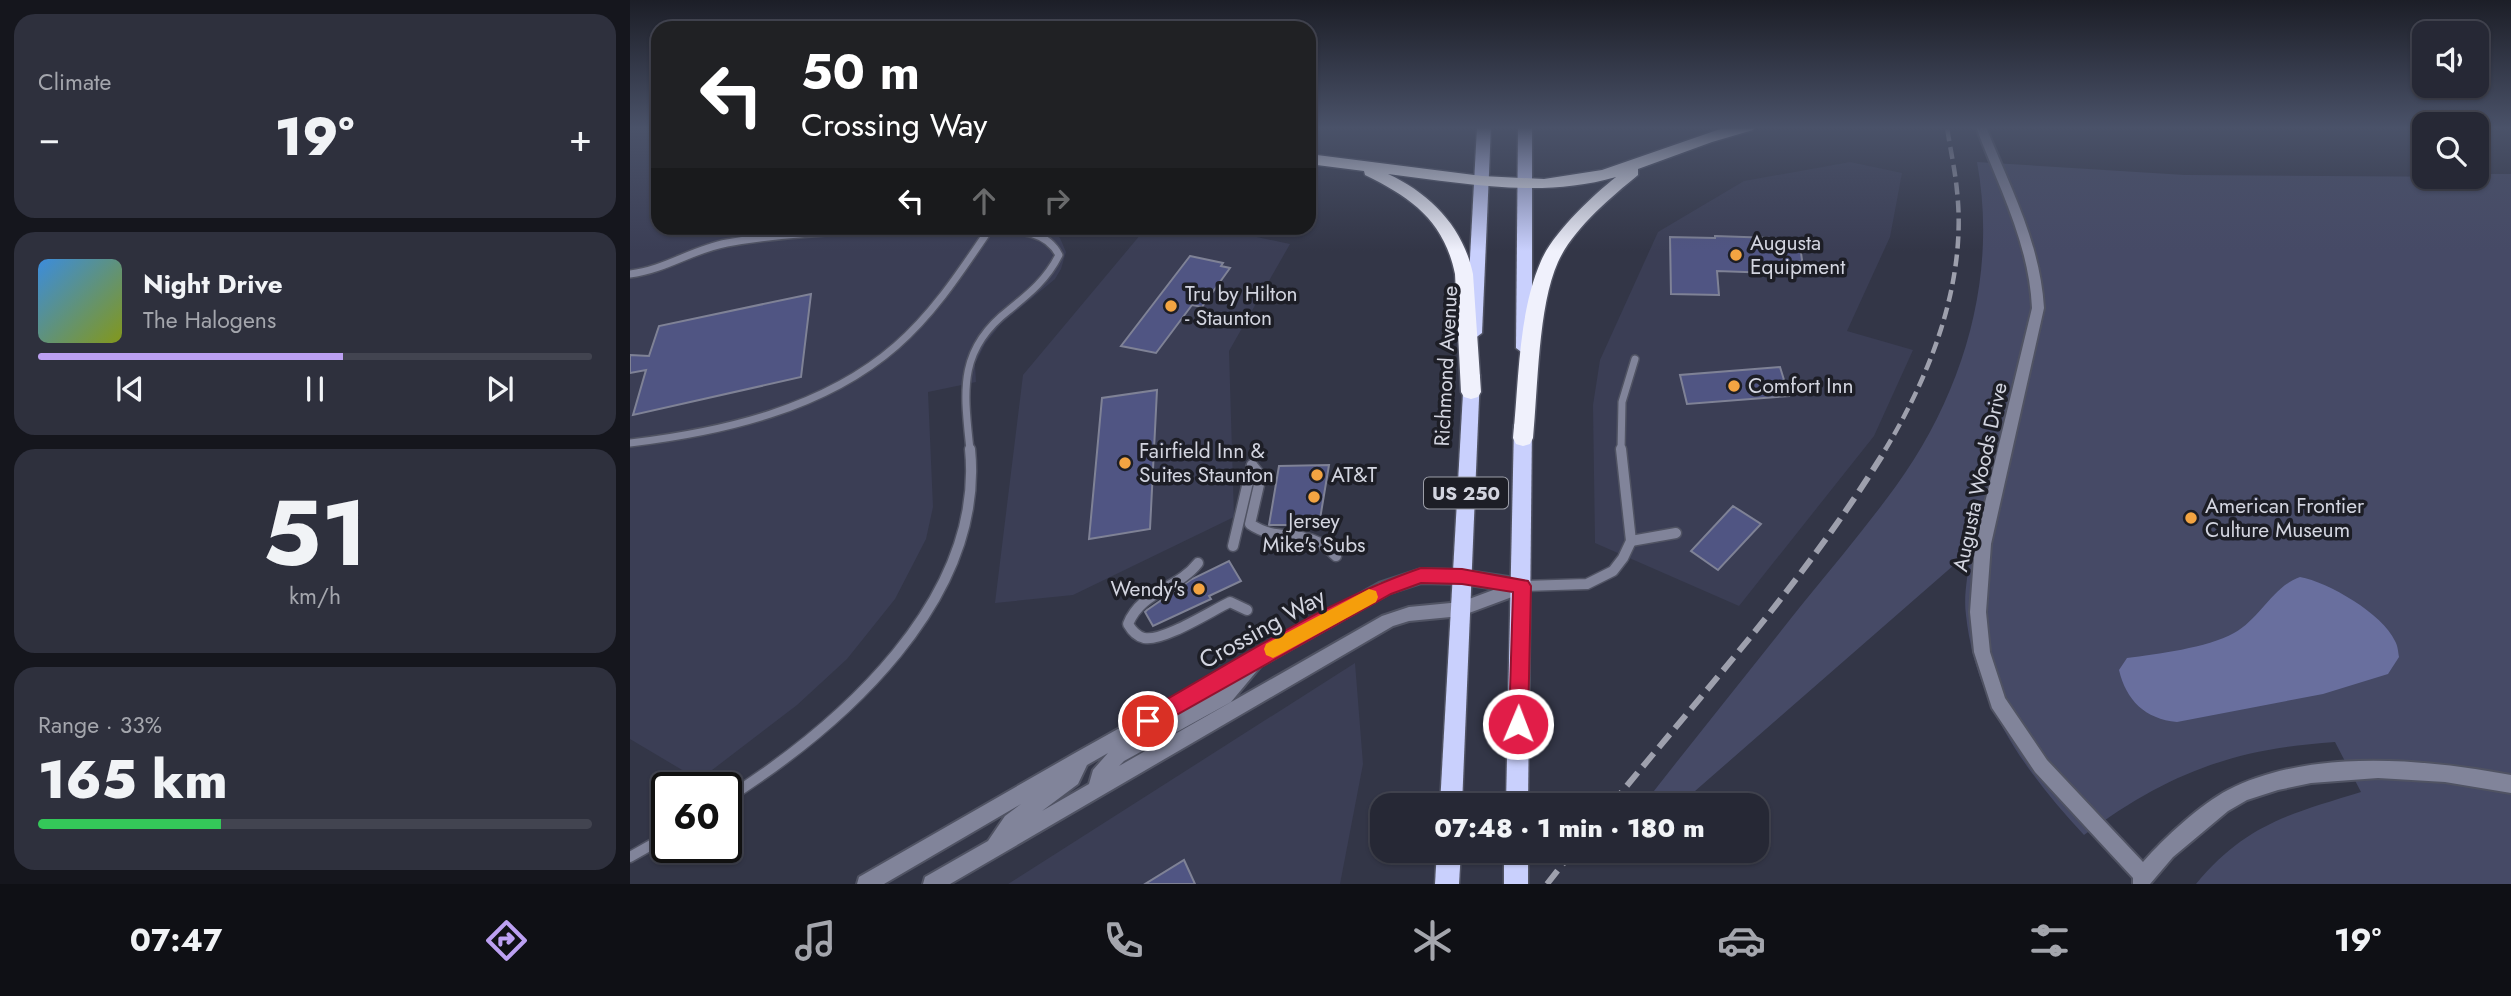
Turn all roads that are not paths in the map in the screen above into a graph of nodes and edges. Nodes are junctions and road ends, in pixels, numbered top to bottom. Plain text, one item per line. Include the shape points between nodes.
1 (1356, 168) edge
2 (1379, 168) edge
3 (1482, 168) edge
4 (1525, 168) edge
5 (1626, 168) edge
6 (1638, 168) edge
7 (1998, 168) edge
8 (1482, 181) junction
9 (1525, 185) junction
10 (806, 235) edge
11 (985, 235) edge
12 (1034, 235) edge
13 (630, 274) edge
14 (1635, 359) dead end
15 (1471, 392) junction
16 (1523, 438) junction
17 (630, 443) edge
18 (1676, 533) dead end
19 (1631, 541) junction
20 (1233, 546) dead end
21 (1336, 556) dead end
22 (1198, 563) dead end
23 (1462, 577) junction
24 (1522, 586) junction
25 (1461, 609) junction
26 (1247, 610) dead end
27 (1259, 657) junction
28 (1081, 759) junction
29 (2511, 784) edge
30 (742, 788) edge
31 (1097, 790) junction
32 (1452, 793) edge
33 (1517, 793) edge
34 (651, 846) edge
35 (994, 848) junction
36 (630, 858) edge
37 (1448, 863) edge
38 (1517, 863) edge
39 (2142, 880) edge
40 (866, 884) edge
41 (932, 884) edge
42 (1447, 884) edge
43 (1516, 884) edge

1 - 15 highway via 1386,179 1433,211 1453,238 1465,275
2 - 8 highway
3 - 8 main road, US 250
4 - 9 main road, US 250
5 - 9 highway via 1587,179
6 - 16 highway via 1592,204 1550,260 1537,300
7 - 39 street, Augusta Woods Drive via 2028,239 2038,307 1983,544 1978,612 1982,652 1998,702 2041,766
8 - 9 highway
8 - 15 main road, Richmond Avenue / US 250
9 - 16 main road, US 250
10 - 13 lane via 732,242 696,250 655,272
11 - 17 lane via 928,313 896,346 860,372 754,417
12 - 30 lane via 1056,245 1059,255 1051,274 995,322 973,348 965,385 971,488 968,518 952,562 916,625 850,704 802,748
14 - 19 lane via 1624,387 1621,414
15 - 23 main road, Richmond Avenue / US 250
16 - 24 main road, US 250
18 - 19 lane
19 - 24 lane via 1621,564 1599,581 1581,586
20 - 21 lane via 1252,465 1261,476 1250,524 1260,533 1298,533 1321,541
22 - 26 lane via 1192,574 1132,609 1128,624 1133,633 1144,639 1157,638 1230,602
23 - 24 street, Crossing Way
23 - 25 main road, Richmond Avenue / US 250
23 - 27 street, Crossing Way via 1421,576 1385,588
24 - 25 street
24 - 33 main road, US 250
25 - 31 street via 1409,614 1388,621
25 - 32 main road, Richmond Avenue / US 250
27 - 28 street, Crossing Way
27 - 31 street via 1225,696 1118,755 1099,776
28 - 35 street via 1072,778 1012,822
28 - 40 street, Crossing Way
29 - 39 street via 2431,772 2350,769 2280,782 2244,792 2221,806 2173,845
31 - 35 street
34 - 36 lane
35 - 41 street
37 - 42 main road
38 - 43 main road

